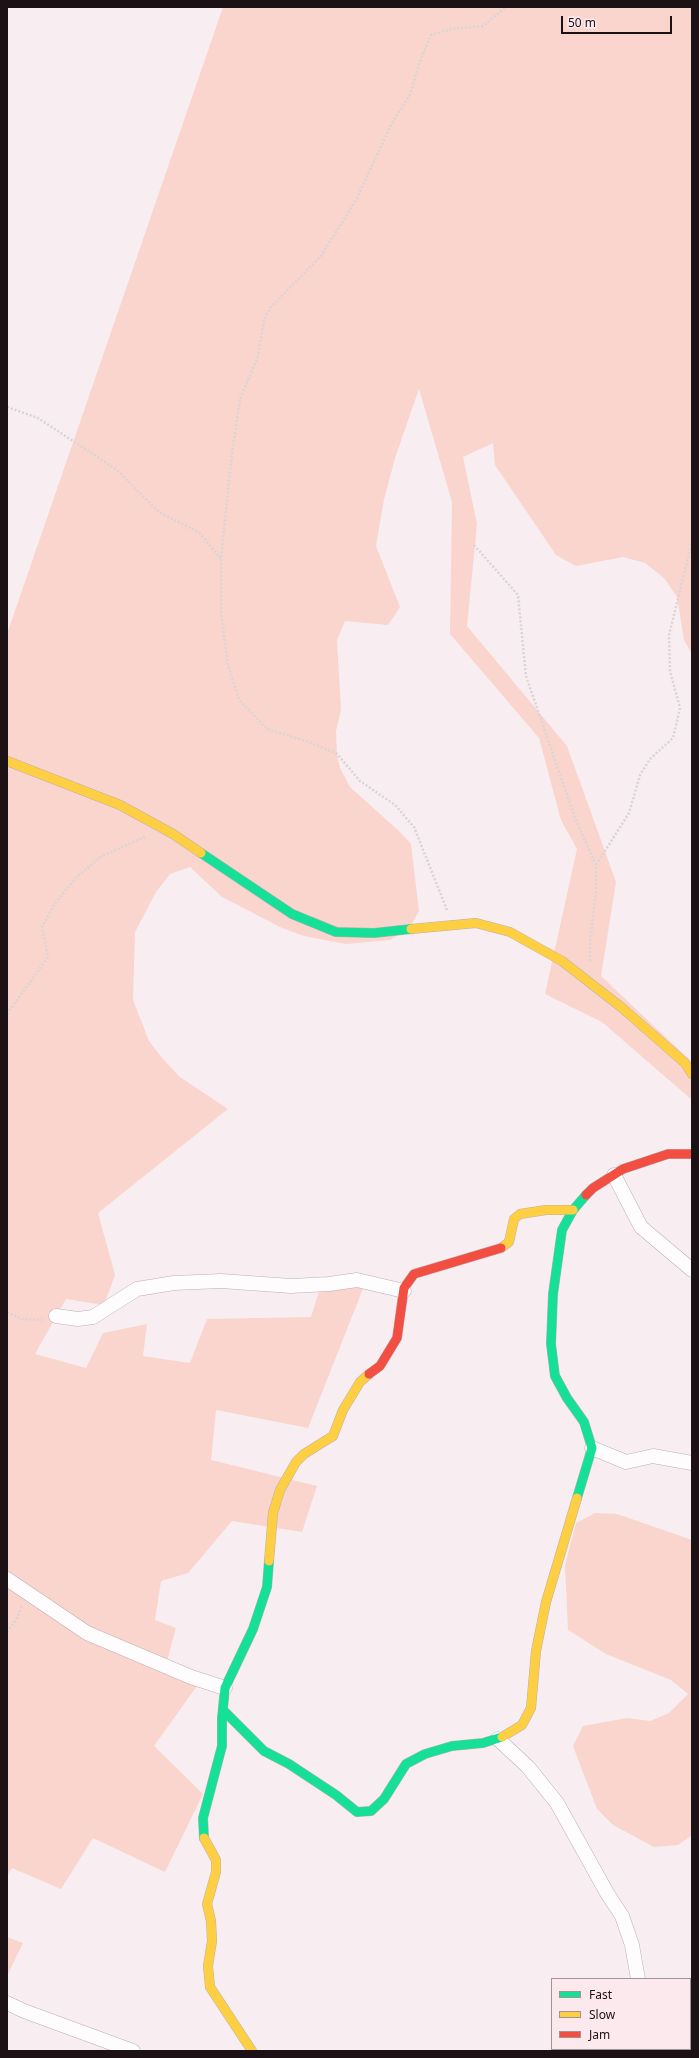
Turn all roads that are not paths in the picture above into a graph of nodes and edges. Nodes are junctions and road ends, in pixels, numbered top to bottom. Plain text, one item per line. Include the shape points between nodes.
1 (7, 761) edge
2 (692, 1074) edge
3 (692, 1154) edge
4 (614, 1175) junction
5 (573, 1210) junction
6 (692, 1270) edge
7 (404, 1291) junction
8 (56, 1316) road end
9 (592, 1448) junction
10 (692, 1463) edge
11 (7, 1579) edge
12 (225, 1688) junction
13 (223, 1710) junction
14 (498, 1738) junction
15 (638, 1978) edge
16 (7, 2003) edge
17 (133, 2051) edge
18 (252, 2051) edge

1 - 2 street via 120,806 165,830 240,877 292,914 336,932 374,933 476,924 510,932 562,961 589,982 685,1063
3 - 4 street via 668,1154 623,1169
4 - 5 street via 593,1188
4 - 6 street via 641,1227
5 - 7 street via 546,1210 520,1214 514,1220 509,1242 499,1250 414,1274
5 - 9 street via 562,1230 553,1294 551,1344 555,1376 584,1422
7 - 8 street via 357,1280 291,1286 221,1281 174,1283 137,1289 93,1317 78,1319
7 - 12 street via 397,1338 380,1366 360,1382 332,1436 296,1462 280,1490 273,1513 267,1587 253,1630
9 - 10 street via 626,1462 653,1456
9 - 14 street via 546,1602 536,1651 531,1708 522,1725 506,1736
11 - 12 street via 86,1633 191,1677
12 - 13 street
13 - 14 street via 264,1751 289,1764 357,1812 371,1811 384,1799 406,1764 425,1754 452,1746 483,1743
13 - 18 street via 222,1746 203,1818 204,1841 216,1860 216,1872 207,1904 212,1941 208,1966 210,1987
14 - 15 street via 528,1768 557,1803 622,1916 632,1945
16 - 17 street

